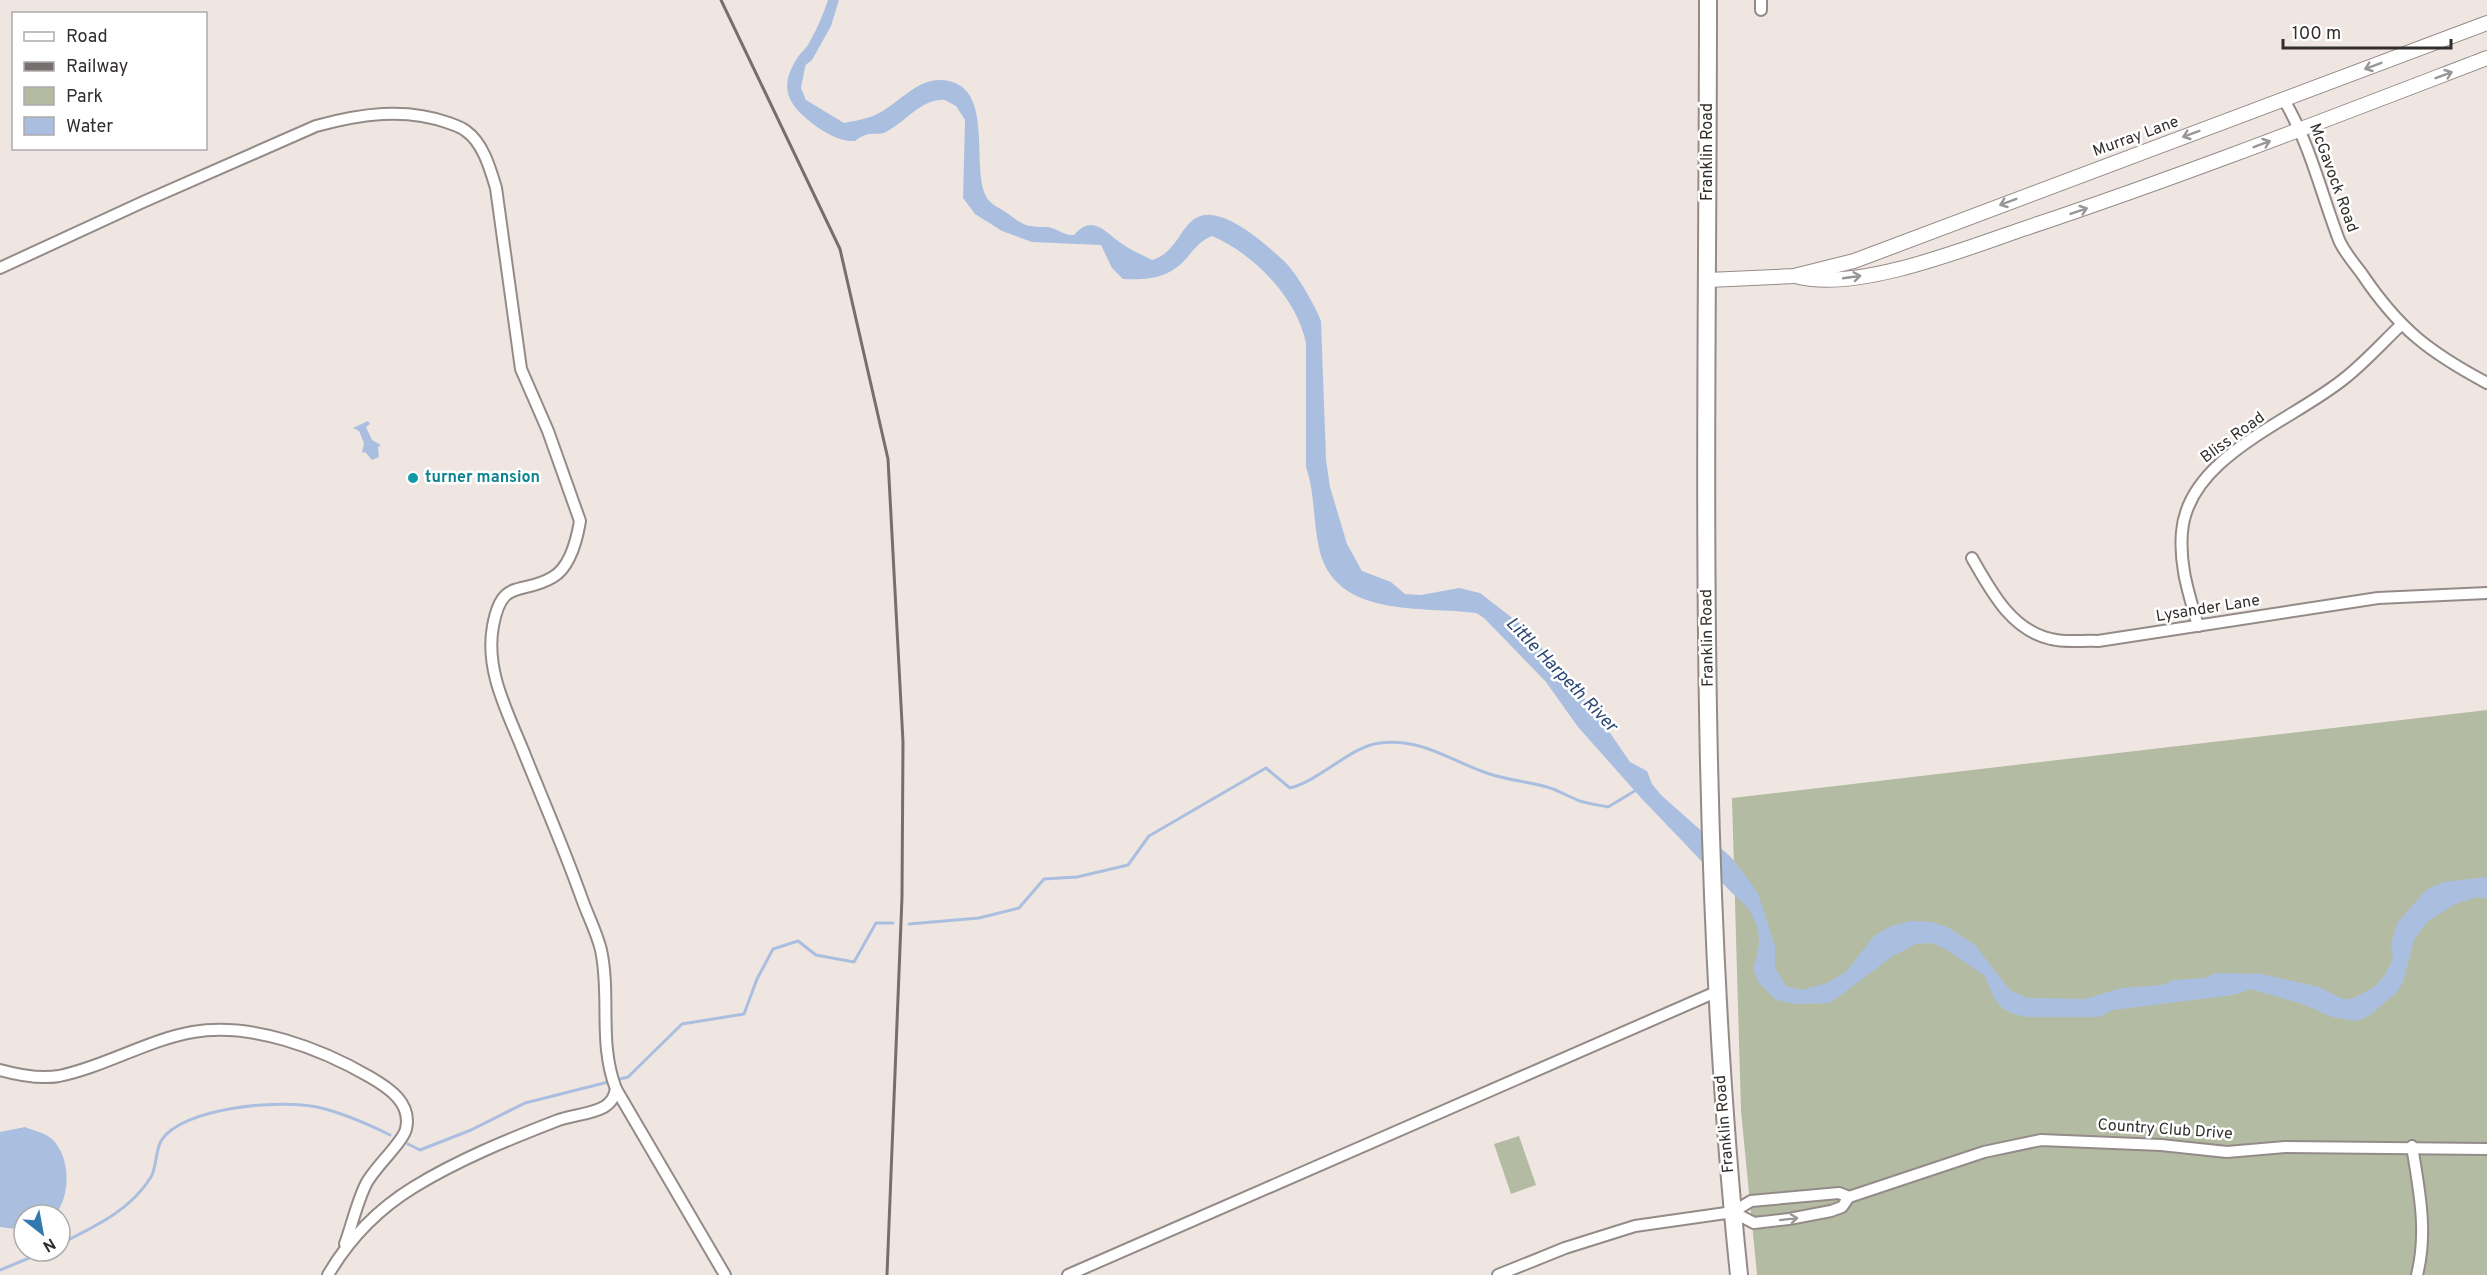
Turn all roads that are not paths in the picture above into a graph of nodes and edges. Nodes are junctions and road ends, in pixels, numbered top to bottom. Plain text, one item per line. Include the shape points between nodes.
1 (1708, 0) edge
2 (2487, 23) edge
3 (2487, 58) edge
4 (2284, 100) junction
5 (2301, 129) junction
6 (0, 268) edge
7 (1794, 276) junction
8 (1708, 280) junction
9 (2401, 325) junction
10 (2487, 383) edge
11 (1972, 558) dead end
12 (2487, 593) edge
13 (2198, 626) junction
14 (1716, 992) junction
15 (0, 1070) edge
16 (616, 1089) junction
17 (2412, 1146) junction
18 (2487, 1149) edge
19 (1850, 1197) junction
20 (1733, 1212) junction
21 (344, 1247) junction
22 (328, 1275) edge
23 (725, 1275) edge
24 (1068, 1275) edge
25 (1498, 1275) edge
26 (1739, 1275) edge
27 (2417, 1275) edge

1 - 8 main road, Franklin Road
2 -> 4 main road, Murray Lane
5 -> 3 main road, Murray Lane
4 - 5 street, McGavock Road
4 -> 7 main road, Murray Lane via 1854,261
7 -> 5 main road, Murray Lane via 1817,281 1904,267 2145,188
5 - 9 street, McGavock Road via 2340,243
6 - 16 street via 316,126 338,120 385,112 429,116 465,130 477,143 496,188 521,369 580,521 578,536 563,568 553,578 508,592 501,601 492,628 491,651 498,692 601,950 607,1066
7 - 8 main road, Murray Lane
8 - 14 main road, Franklin Road via 1706,453
9 - 10 street, McGavock Road via 2441,358
9 - 13 street, Bliss Road via 2344,379 2218,464 2199,484 2182,530 2182,570
11 - 13 street, Lysander Lane via 1991,591 2021,627 2052,639 2098,641
12 - 13 street, Lysander Lane via 2378,598
14 - 20 main road, Franklin Road
14 - 24 street
15 - 21 street via 18,1075 57,1076 192,1032 232,1029 320,1053 360,1071 391,1090 402,1102 406,1131 366,1184
16 - 21 street via 612,1101 603,1107 482,1151 413,1188 369,1221
16 - 23 street
17 - 18 street, Country Club Drive
17 - 19 street, Country Club Drive via 2285,1147 2227,1152 2040,1140 1984,1152
17 - 27 street via 2423,1220
19 - 20 street, Country Club Drive via 1839,1193 1752,1201
20 -> 19 street, Country Club Drive via 1754,1223 1789,1219 1831,1211 1842,1207
20 - 25 street, Country Club Drive via 1614,1232
20 - 26 main road, Franklin Road
21 - 22 street

